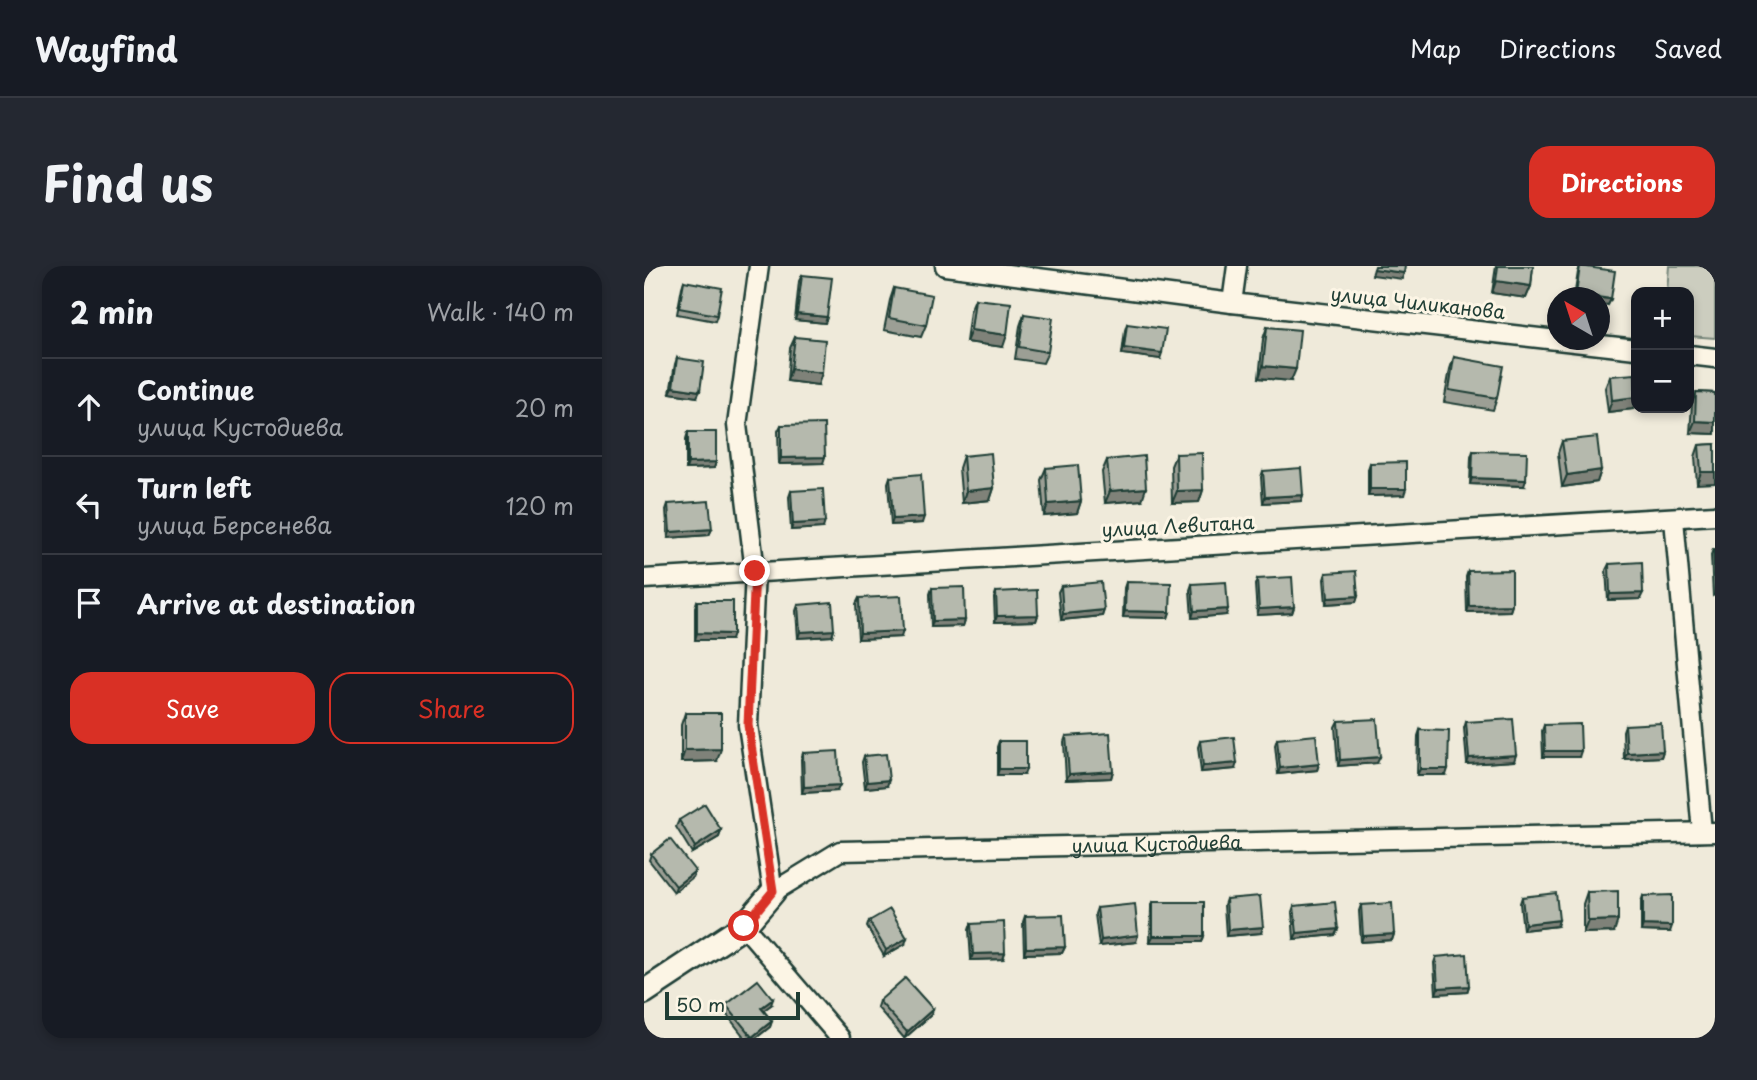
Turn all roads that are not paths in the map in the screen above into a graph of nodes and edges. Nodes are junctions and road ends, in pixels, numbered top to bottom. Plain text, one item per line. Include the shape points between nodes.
1 (759, 266) edge
2 (945, 266) edge
3 (1237, 266) edge
4 (985, 268) edge
5 (1232, 303) junction
6 (1631, 348) edge
7 (1694, 356) edge
8 (1715, 358) edge
9 (1715, 515) edge
10 (1674, 519) junction
11 (755, 571) junction
12 (644, 579) edge
13 (1709, 832) edge
14 (773, 891) junction
15 (744, 926) junction
16 (644, 992) edge
17 (840, 1038) edge

1 - 11 street via 737,425
2 - 4 street, улица Чиликанова
3 - 5 street
4 - 5 street, улица Чиликанова
5 - 6 street, улица Чиликанова
7 - 8 street
9 - 10 street, улица Левитана
10 - 11 street, улица Левитана
10 - 13 street
11 - 12 street, улица Левитана
11 - 14 street via 748,725
13 - 14 street, улица Кустодиева via 839,852
14 - 15 street, улица Кустодиева
15 - 16 street, улица Кустодиева
15 - 17 street

